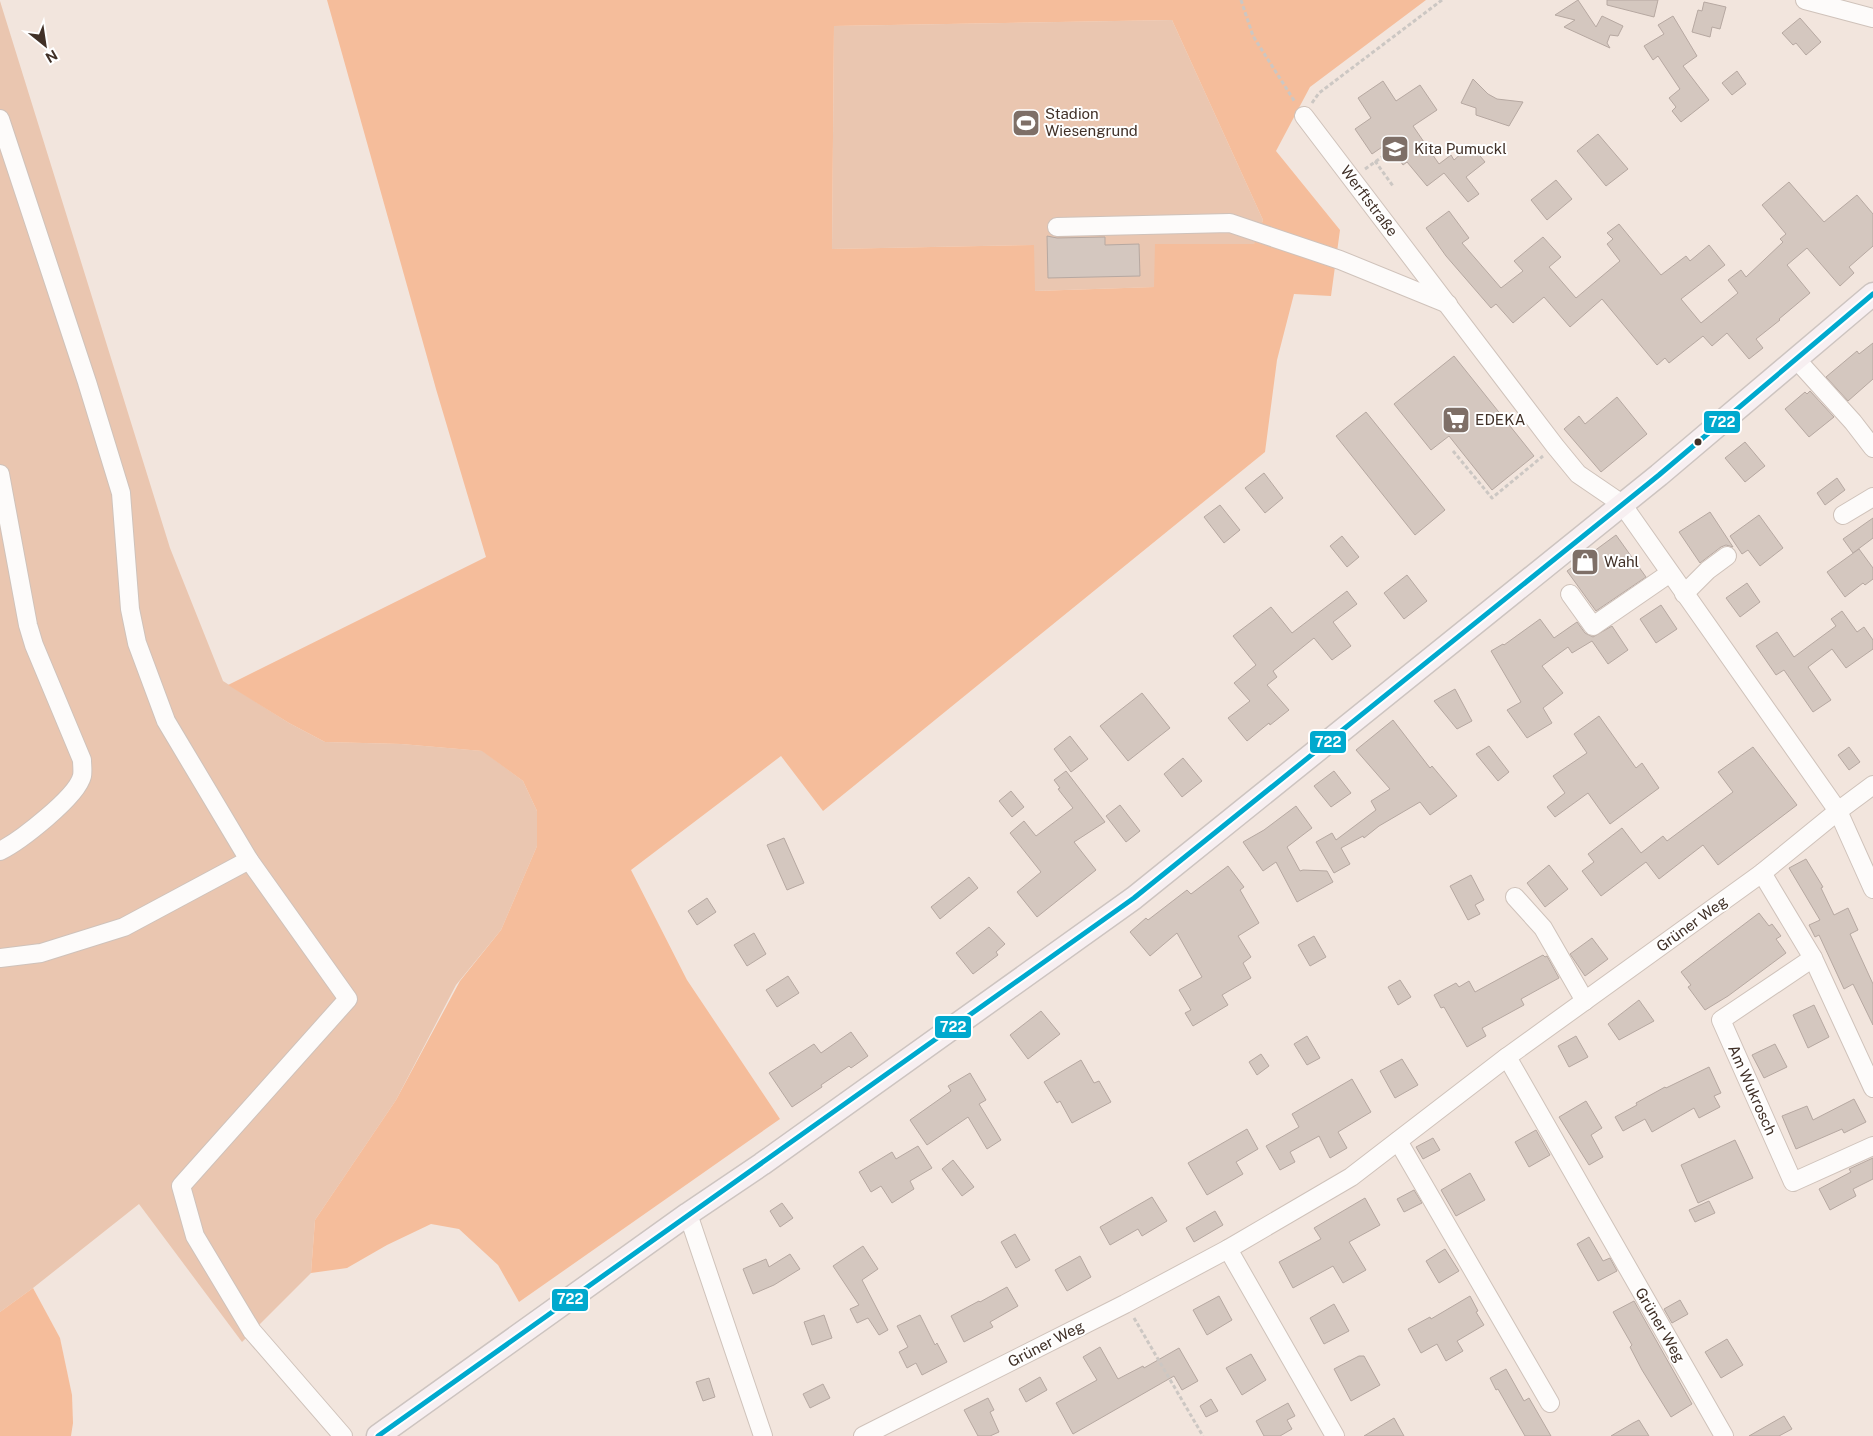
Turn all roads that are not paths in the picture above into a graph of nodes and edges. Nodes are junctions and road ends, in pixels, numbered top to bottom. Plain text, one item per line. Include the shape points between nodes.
1 (1806, 0) edge
2 (1851, 6) edge
3 (1873, 18) edge
4 (1304, 116) road end
5 (0, 120) edge
6 (1056, 227) dead end
7 (1873, 294) edge
8 (1448, 304) junction
9 (1796, 359) junction
10 (1873, 448) edge
11 (0, 474) edge
12 (1873, 497) edge
13 (1622, 504) junction
14 (1843, 515) dead end
15 (1726, 556) dead end
16 (1670, 573) junction
17 (1570, 594) dead end
18 (1684, 594) junction
19 (1873, 786) edge
20 (1838, 811) junction
21 (0, 851) edge
22 (249, 860) junction
23 (1762, 873) junction
24 (1873, 889) edge
25 (1515, 897) dead end
26 (0, 958) edge
27 (1813, 958) junction
28 (1585, 1002) junction
29 (1507, 1057) junction
30 (1873, 1088) edge
31 (1398, 1141) junction
32 (1873, 1146) edge
33 (688, 1214) junction
34 (1228, 1249) junction
35 (1550, 1404) dead end
36 (1721, 1435) edge
37 (343, 1436) edge
38 (378, 1436) edge
39 (763, 1436) edge
40 (863, 1436) edge
41 (1335, 1436) edge

1 - 2 street
2 - 3 street
4 - 8 street, Werftstraße
5 - 22 street via 121,493 130,609 137,643 166,721
6 - 8 street via 1230,223 1340,260
7 - 9 main road
8 - 13 street, Werftstraße via 1578,474
9 - 10 street
9 - 13 main road
11 - 21 street via 28,625 82,760 82,777 67,799 37,826
12 - 14 street
13 - 16 street, Werftstraße
13 - 33 main road via 1134,898
15 - 18 street
16 - 17 street via 1593,626
16 - 18 street, Werftstraße
18 - 20 street, Werftstraße
19 - 20 street, Grüner Weg
20 - 23 street, Grüner Weg
20 - 24 street, Werftstraße
22 - 26 street via 124,927 41,953
22 - 37 street via 348,999 181,1186 195,1236 252,1331
23 - 27 street
23 - 28 street, Grüner Weg
25 - 28 street via 1543,928
27 - 30 street
27 - 32 street, Am Wukrosch via 1721,1020 1793,1182
28 - 29 street, Grüner Weg
29 - 31 street, Grüner Weg
29 - 36 street, Grüner Weg
31 - 34 street, Grüner Weg via 1351,1177
31 - 35 street
33 - 38 main road
33 - 39 street
34 - 40 street, Grüner Weg
34 - 41 street

